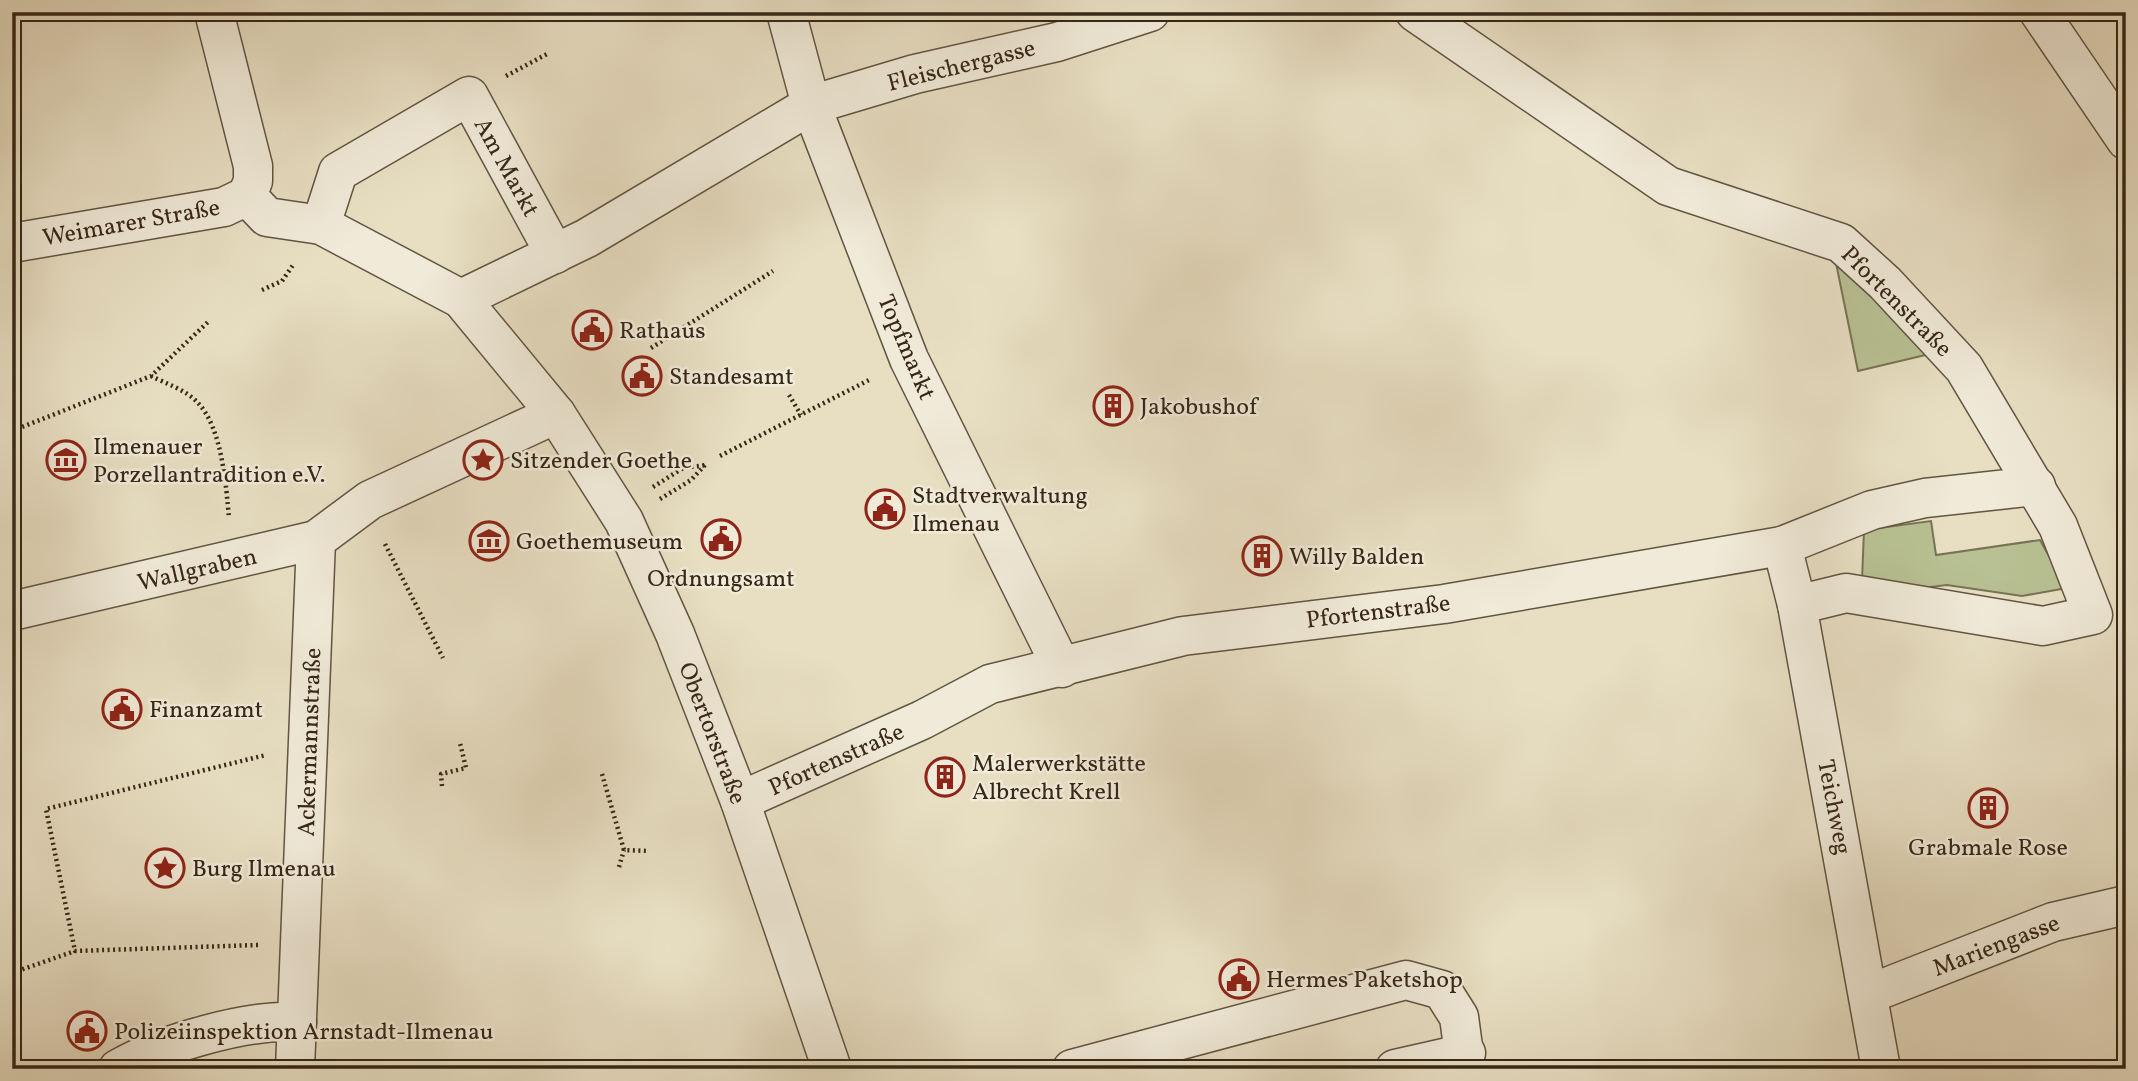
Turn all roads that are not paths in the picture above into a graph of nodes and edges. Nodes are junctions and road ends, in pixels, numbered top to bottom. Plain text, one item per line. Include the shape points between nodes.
1 (214, 12) edge
2 (786, 12) edge
3 (1150, 12) edge
4 (1415, 12) edge
5 (2039, 12) edge
6 (811, 104) junction
7 (2126, 141) edge
8 (247, 196) junction
9 (321, 225) junction
10 (12, 243) edge
11 (555, 254) junction
12 (461, 299) junction
13 (556, 414) junction
14 (2036, 486) junction
15 (316, 540) junction
16 (1782, 546) junction
17 (1797, 605) junction
18 (12, 611) edge
19 (1062, 668) junction
20 (740, 802) junction
21 (2126, 905) edge
22 (1870, 994) junction
23 (297, 1022) junction
24 (1466, 1061) edge
25 (118, 1069) edge
26 (295, 1069) edge
27 (832, 1069) edge
28 (1072, 1069) edge
29 (1395, 1069) edge
30 (1881, 1069) edge

1 - 8 street via 253,166
2 - 6 street, Topfmarkt
3 - 6 street, Fleischergasse via 1057,42 915,74
4 - 14 street, Pfortenstraße via 1668,186 1841,243 1965,368
5 - 7 street
6 - 11 street, Fleischergasse
6 - 19 street, Topfmarkt via 909,359
8 - 9 street via 267,217
8 - 10 street, Weimarer Straße via 211,210
9 - 11 street, Am Markt via 338,172 469,96
9 - 12 street
11 - 12 street
12 - 13 street
13 - 15 street, Wallgraben via 370,500
13 - 20 street, Obertorstraße via 620,515 675,634
14 - 16 street, Pfortenstraße via 1925,498 1872,510
14 - 17 street, Pfortenstraße via 2059,526 2092,615 2043,626 1846,593
15 - 18 street, Wallgraben
15 - 23 street, Ackermannstraße
16 - 17 street, Teichweg
16 - 19 street, Pfortenstraße via 1444,604 1183,636
17 - 22 street, Teichweg
19 - 20 street, Pfortenstraße via 990,684 922,720
20 - 27 street, Obertorstraße
21 - 22 street, Mariengasse via 2053,922
22 - 30 street, Teichweg
23 - 25 street via 273,1020 149,1051
23 - 26 street, Ackermannstraße
24 - 28 street via 1459,1017 1442,990 1406,981
24 - 29 street

